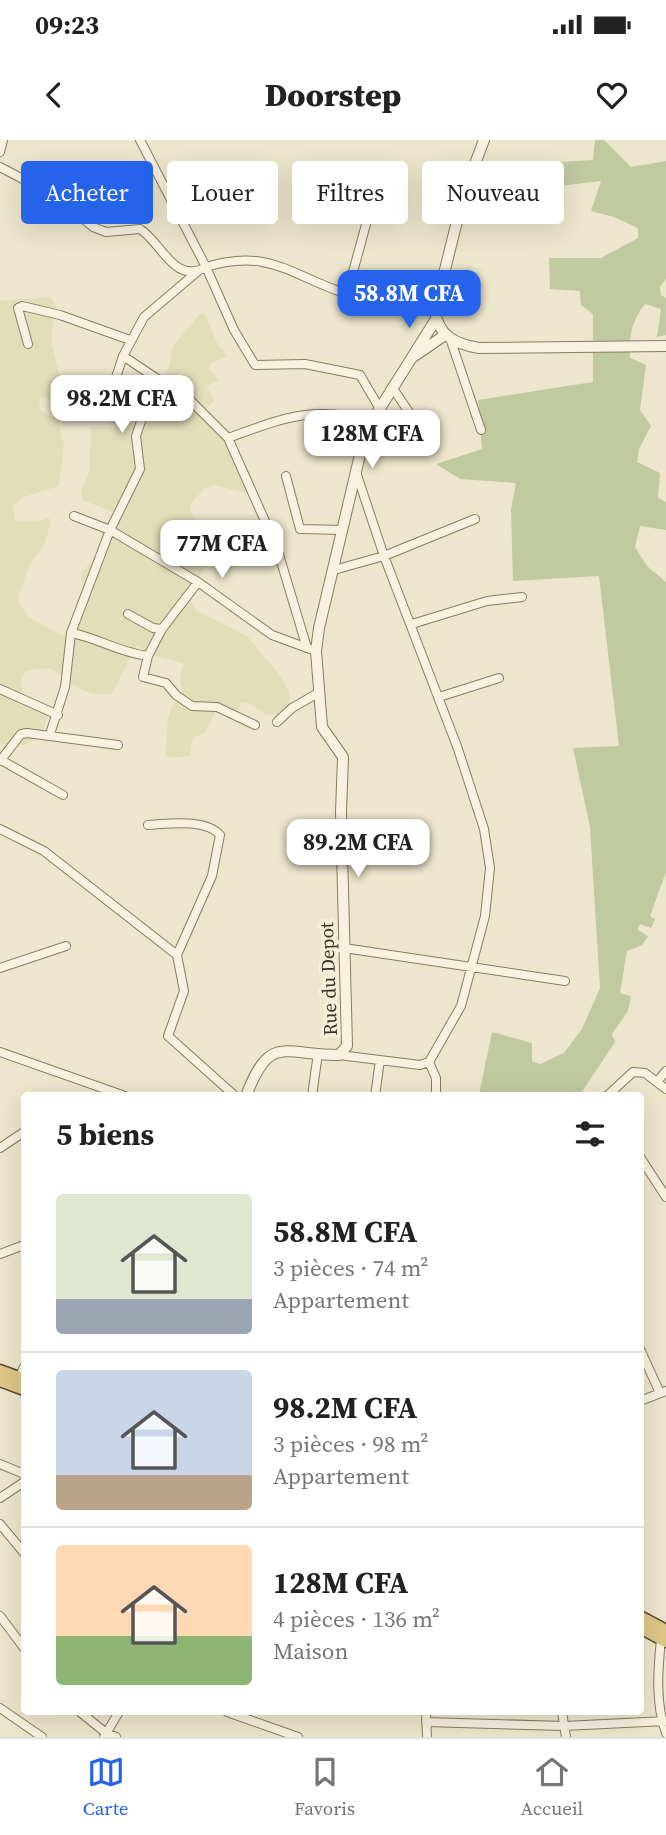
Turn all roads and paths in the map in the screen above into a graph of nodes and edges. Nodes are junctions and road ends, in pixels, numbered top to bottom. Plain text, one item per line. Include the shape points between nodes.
1 (3, 140) edge
2 (140, 140) edge
3 (484, 140) edge
4 (0, 152) edge
5 (0, 167) edge
6 (366, 224) edge
7 (206, 267) junction
8 (197, 272) junction
9 (347, 294) junction
10 (435, 314) junction
11 (448, 338) junction
12 (130, 340) junction
13 (28, 344) dead end
14 (666, 346) edge
15 (123, 356) junction
16 (412, 357) junction
17 (155, 380) junction
18 (392, 387) junction
19 (106, 408) dead end
20 (380, 409) junction
21 (372, 421) junction
22 (481, 430) dead end
23 (228, 438) junction
24 (429, 442) dead end
25 (356, 472) junction
26 (286, 476) dead end
27 (74, 516) dead end
28 (475, 519) dead end
29 (110, 530) junction
30 (343, 530) junction
31 (384, 556) junction
32 (334, 570) junction
33 (198, 582) junction
34 (522, 597) dead end
35 (128, 614) dead end
36 (412, 624) junction
37 (162, 629) junction
38 (71, 634) junction
39 (312, 650) junction
40 (148, 656) junction
41 (499, 678) dead end
42 (0, 689) edge
43 (318, 693) junction
44 (439, 698) junction
45 (58, 715) junction
46 (276, 722) dead end
47 (256, 725) dead end
48 (50, 734) junction
49 (118, 745) dead end
50 (0, 760) edge
51 (63, 795) dead end
52 (148, 825) dead end
53 (0, 829) edge
54 (66, 946) dead end
55 (344, 948) junction
56 (177, 955) junction
57 (473, 967) junction
58 (0, 968) edge
59 (565, 981) dead end
60 (0, 1052) edge
61 (318, 1053) junction
62 (339, 1055) junction
63 (380, 1060) junction
64 (429, 1062) junction
65 (666, 1071) edge
66 (657, 1082) junction
67 (666, 1089) edge
68 (114, 1092) edge
69 (231, 1092) edge
70 (248, 1092) edge
71 (313, 1092) edge
72 (376, 1092) edge
73 (436, 1092) edge
74 (611, 1092) edge
75 (21, 1134) edge
76 (0, 1149) edge
77 (644, 1163) edge
78 (666, 1197) edge
79 (21, 1246) edge
80 (0, 1254) edge
81 (644, 1356) edge
82 (0, 1371) edge
83 (21, 1377) edge
84 (21, 1378) edge
85 (0, 1380) edge
86 (663, 1392) edge
87 (644, 1399) edge
88 (0, 1464) edge
89 (21, 1473) edge
90 (21, 1484) edge
91 (0, 1498) edge
92 (0, 1524) edge
93 (21, 1549) edge
94 (2, 1620) edge
95 (644, 1620) edge
96 (644, 1630) edge
97 (664, 1637) edge
98 (21, 1644) edge
99 (0, 1708) edge
100 (83, 1715) edge
101 (117, 1715) edge
102 (236, 1715) edge
103 (426, 1715) edge
104 (562, 1715) edge
105 (664, 1721) edge
106 (426, 1722) junction
107 (564, 1726) junction
108 (666, 1732) edge
109 (105, 1735) edge
110 (43, 1737) edge
111 (116, 1737) edge
112 (298, 1737) edge
113 (427, 1737) edge
114 (566, 1737) edge

1 - 4 street
2 - 7 street
3 - 10 street via 464,193
5 - 8 street via 57,197 93,227 106,232 140,229 173,264
6 - 9 street
7 - 8 street
7 - 9 street via 232,259 254,259
7 - 20 street via 250,362 305,364 360,375
8 - 12 street via 144,317
9 - 10 street
10 - 11 street
10 - 16 street, Rue du Depot
11 - 14 street via 479,348
11 - 16 street
11 - 22 street
12 - 13 street via 22,306 18,309
12 - 15 street
15 - 17 street
15 - 19 street
16 - 18 street, Rue du Depot
17 - 23 street via 192,402
17 - 29 street via 136,436 141,469
18 - 20 street, Rue du Depot
18 - 24 street
20 - 21 street, Rue du Depot
21 - 23 street via 341,412 308,412
21 - 25 street, Rue du Depot
23 - 39 street via 277,548
25 - 30 street, Rue du Depot
25 - 31 street
26 - 30 street via 300,529
27 - 29 street
28 - 31 street
29 - 33 street
29 - 38 street
30 - 32 street, Rue du Depot
31 - 32 street
31 - 36 street
32 - 39 street, Rue du Depot
33 - 37 street
33 - 39 street via 272,635
34 - 36 street via 487,601
35 - 37 street
36 - 44 street
37 - 40 street
38 - 40 street via 121,652
38 - 45 street
39 - 43 street, Rue du Depot
40 - 47 street via 146,679 166,683 192,706 217,707
41 - 44 street
42 - 45 street
43 - 46 street
43 - 55 street, Rue du Depot via 322,727 342,757
44 - 57 street via 484,829 490,868
45 - 48 street
48 - 49 street
48 - 50 street via 21,734
50 - 51 street
52 - 56 street via 188,824 220,835 212,876
53 - 56 street via 44,850
54 - 58 street
55 - 57 street
55 - 62 street, Rue du Depot via 348,1037
56 - 69 street via 184,991 168,1036
57 - 59 street
57 - 64 street via 461,1006
60 - 68 street
61 - 62 street, Rue du Depot
61 - 70 street, Rue du Depot via 270,1054 260,1064
61 - 71 street
62 - 63 street
63 - 64 street
63 - 72 street
64 - 73 street
65 - 66 street
66 - 67 street
66 - 74 street via 645,1073 633,1072
75 - 76 street
77 - 78 street
79 - 80 street
81 - 86 street
82 - 83 highway
84 - 85 highway
86 - 87 street
88 - 89 street
90 - 91 street
92 - 93 street
94 - 98 street
95 - 97 highway
96 - 97 highway
97 - 105 street via 658,1670
99 - 110 street
100 - 109 street
101 - 109 street
102 - 112 street
103 - 106 street
104 - 107 street
105 - 107 street
105 - 108 street
106 - 107 street
106 - 113 street
107 - 114 street
109 - 111 street

